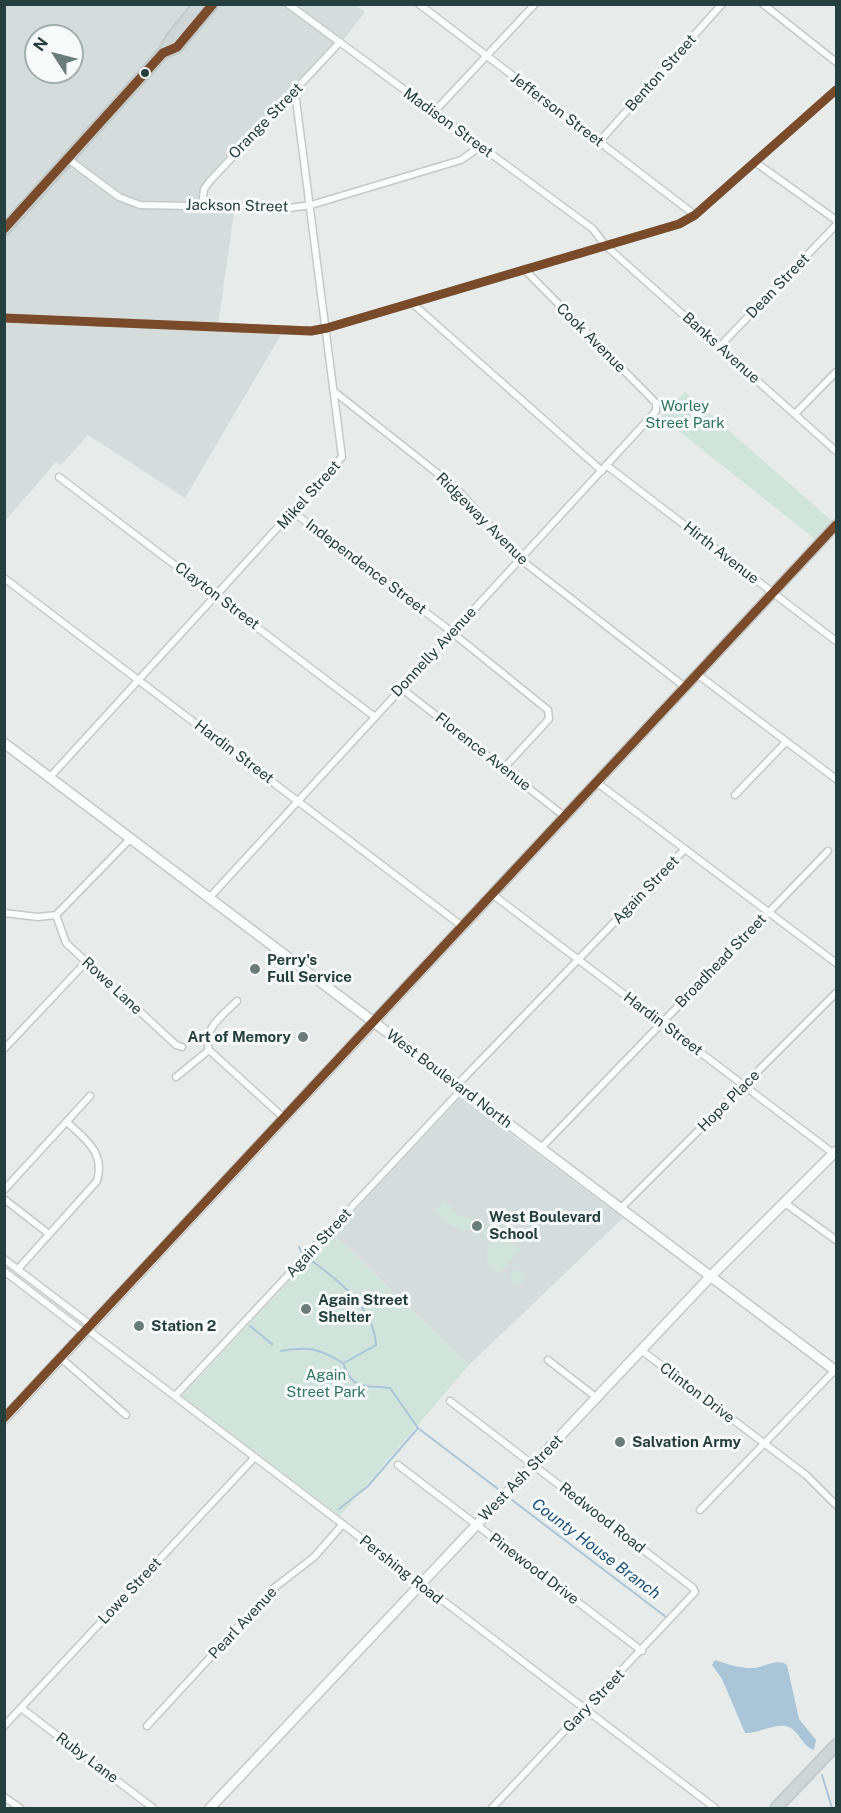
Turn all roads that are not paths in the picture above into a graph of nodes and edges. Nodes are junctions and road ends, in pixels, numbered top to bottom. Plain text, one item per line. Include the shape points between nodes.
1 (199, 4) edge
2 (213, 4) edge
3 (288, 4) edge
4 (419, 4) edge
5 (535, 4) edge
6 (723, 4) edge
7 (763, 4) edge
8 (339, 42) junction
9 (163, 53) junction
10 (488, 57) junction
11 (837, 62) edge
12 (837, 90) edge
13 (295, 92) junction
14 (434, 112) junction
15 (599, 142) junction
16 (481, 146) junction
17 (68, 159) junction
18 (755, 162) junction
19 (202, 205) junction
20 (311, 205) junction
21 (695, 215) junction
22 (837, 220) edge
23 (837, 225) edge
24 (4, 230) edge
25 (605, 245) junction
26 (524, 269) junction
27 (412, 303) junction
28 (4, 318) edge
29 (327, 328) junction
30 (720, 346) junction
31 (837, 372) edge
32 (336, 393) junction
33 (658, 407) joint
34 (795, 414) junction
35 (837, 451) edge
36 (604, 468) junction
37 (58, 477) dead end
38 (293, 512) junction
39 (837, 525) edge
40 (520, 559) junction
41 (4, 578) edge
42 (772, 593) junction
43 (217, 596) junction
44 (451, 634) junction
45 (837, 641) edge
46 (697, 674) junction
47 (139, 680) junction
48 (685, 687) junction
49 (401, 688) junction
50 (375, 717) junction
51 (786, 742) junction
52 (4, 743) edge
53 (504, 768) junction
54 (50, 777) junction
55 (837, 779) edge
56 (596, 782) junction
57 (735, 795) dead end
58 (298, 800) junction
59 (564, 816) junction
60 (130, 838) junction
61 (685, 849) junction
62 (828, 851) dead end
63 (492, 894) junction
64 (210, 897) junction
65 (768, 912) junction
66 (4, 913) edge
67 (56, 915) junction
68 (462, 926) junction
69 (579, 960) junction
70 (86, 962) junction
71 (837, 963) edge
72 (837, 993) edge
73 (237, 1001) dead end
74 (374, 1022) junction
75 (661, 1023) junction
76 (182, 1047) dead end
77 (4, 1049) edge
78 (209, 1050) junction
79 (176, 1077) dead end
80 (744, 1086) junction
81 (460, 1087) junction
82 (90, 1096) dead end
83 (284, 1118) junction
84 (68, 1123) junction
85 (540, 1149) junction
86 (835, 1153) edge
87 (4, 1190) edge
88 (4, 1199) edge
89 (785, 1203) junction
90 (620, 1209) junction
91 (49, 1234) junction
92 (837, 1240) edge
93 (4, 1259) edge
94 (18, 1269) junction
95 (4, 1271) edge
96 (710, 1277) junction
97 (89, 1329) junction
98 (641, 1350) junction
99 (62, 1358) junction
100 (548, 1360) dead end
101 (836, 1371) edge
102 (175, 1396) junction
103 (597, 1398) junction
104 (450, 1401) dead end
105 (126, 1415) dead end
106 (4, 1419) edge
107 (764, 1444) junction
108 (255, 1457) junction
109 (398, 1465) dead end
110 (533, 1465) junction
111 (837, 1504) edge
112 (700, 1510) dead end
113 (343, 1524) junction
114 (475, 1526) junction
115 (421, 1585) junction
116 (695, 1592) joint
117 (642, 1651) junction
118 (21, 1708) junction
119 (586, 1710) junction
120 (4, 1726) edge
121 (147, 1726) dead end
122 (837, 1744) edge
123 (4, 1797) edge
124 (20, 1809) edge
125 (153, 1809) edge
126 (210, 1809) edge
127 (492, 1809) edge
128 (715, 1809) edge
129 (776, 1809) edge

1 - 9 main road
2 - 9 main road via 177,47
3 - 8 street, Madison Street
4 - 10 street, Jefferson Street
5 - 10 street
6 - 15 street, Benton Street
7 - 11 street
8 - 13 street, Orange Street
8 - 14 street, Madison Street
9 - 17 main road
10 - 14 street
10 - 15 street, Jefferson Street
12 - 18 street
13 - 19 street, Orange Street via 210,181 204,189
13 - 20 street, Mikel Street
14 - 16 street, Madison Street
15 - 21 street, Jefferson Street
16 - 20 street, Jackson Street via 461,160
16 - 25 street, Madison Street via 593,229
17 - 19 street, Jackson Street via 119,197 140,206
17 - 24 main road
18 - 21 street
18 - 22 street
19 - 20 street, Jackson Street
20 - 29 street, Mikel Street
21 - 25 street via 679,224
23 - 30 street, Dean Street
25 - 26 street
25 - 30 street, Banks Avenue
26 - 27 street
26 - 33 street, Cook Avenue
27 - 29 street
27 - 36 street, Hirth Avenue
28 - 29 street via 311,331
29 - 32 street, Mikel Street
30 - 34 street, Banks Avenue
31 - 34 street
32 - 38 street, Mikel Street via 342,457
32 - 40 street, Ridgeway Avenue via 456,489
33 - 36 street, Donnelly Avenue
34 - 35 street, Banks Avenue
36 - 40 street, Donnelly Avenue
36 - 42 street, Hirth Avenue
37 - 43 street, Clayton Street
38 - 43 street, Mikel Street
38 - 44 street, Independence Street
39 - 42 street
40 - 44 street, Donnelly Avenue
40 - 48 street, Ridgeway Avenue
41 - 47 street, Hardin Street
42 - 45 street, Hirth Avenue
42 - 46 street
43 - 47 street, Mikel Street
43 - 50 street, Clayton Street
44 - 49 street, Donnelly Avenue
44 - 53 street, Independence Street via 548,710 549,718
46 - 48 street
46 - 51 street
47 - 54 street, Mikel Street
47 - 58 street, Hardin Street
48 - 56 street
49 - 50 street, Donnelly Avenue
49 - 53 street, Florence Avenue
50 - 58 street, Donnelly Avenue
51 - 55 street
51 - 57 street
52 - 54 street, West Boulevard North
53 - 59 street, Florence Avenue
54 - 60 street, West Boulevard North
56 - 59 street
56 - 61 street
58 - 64 street, Donnelly Avenue
58 - 68 street, Hardin Street
59 - 63 street
60 - 64 street, West Boulevard North
60 - 67 street
61 - 65 street
61 - 69 street, Again Street
62 - 65 street, Broadhead Street
63 - 68 street
63 - 69 street, Hardin Street
64 - 74 street, West Boulevard North
65 - 71 street
65 - 75 street, Broadhead Street
66 - 67 street
67 - 70 street, Rowe Lane via 66,943
68 - 74 street
69 - 75 street, Hardin Street
69 - 81 street, Again Street
70 - 76 street, Rowe Lane
70 - 77 street
72 - 80 street, Hope Place
73 - 78 street via 210,1029 206,1037
74 - 81 street, West Boulevard North
74 - 83 street
75 - 80 street, Hardin Street
75 - 85 street, Broadhead Street
78 - 79 street
78 - 83 street
80 - 86 street, Hardin Street
80 - 90 street, Hope Place
81 - 85 street, West Boulevard North
81 - 102 street, Again Street
82 - 84 street
83 - 97 street
84 - 87 street
84 - 91 street via 96,1151 100,1172 93,1187
85 - 90 street, West Boulevard North
86 - 89 street, West Ash Street
88 - 91 street
89 - 92 street
89 - 96 street, West Ash Street
90 - 96 street, West Boulevard North
91 - 94 street
93 - 94 street, Pershing Road
94 - 97 street, Pershing Road
95 - 97 street
96 - 98 street, West Ash Street
96 - 101 street, West Boulevard North
97 - 99 street
97 - 102 street, Pershing Road
98 - 103 street, West Ash Street
98 - 107 street, Clinton Drive
99 - 105 street
99 - 106 street
100 - 103 street
101 - 107 street
102 - 108 street, Pershing Road
103 - 110 street, West Ash Street
104 - 110 street, Redwood Road
107 - 111 street, Clinton Drive
107 - 112 street
108 - 113 street, Pershing Road
108 - 118 street, Lowe Street
109 - 114 street, Pinewood Drive
110 - 114 street, West Ash Street
110 - 116 street, Redwood Road
113 - 115 street, Pershing Road
113 - 121 street, Pearl Avenue via 314,1557 274,1588
114 - 115 street, West Ash Street
114 - 117 street, Pinewood Drive
115 - 119 street, Pershing Road
115 - 126 street, West Ash Street
116 - 117 street, Gary Street
117 - 119 street, Gary Street
118 - 120 street, Lowe Street
118 - 125 street, Ruby Lane
119 - 127 street, Gary Street
119 - 128 street, Pershing Road
122 - 129 main road
123 - 124 street

